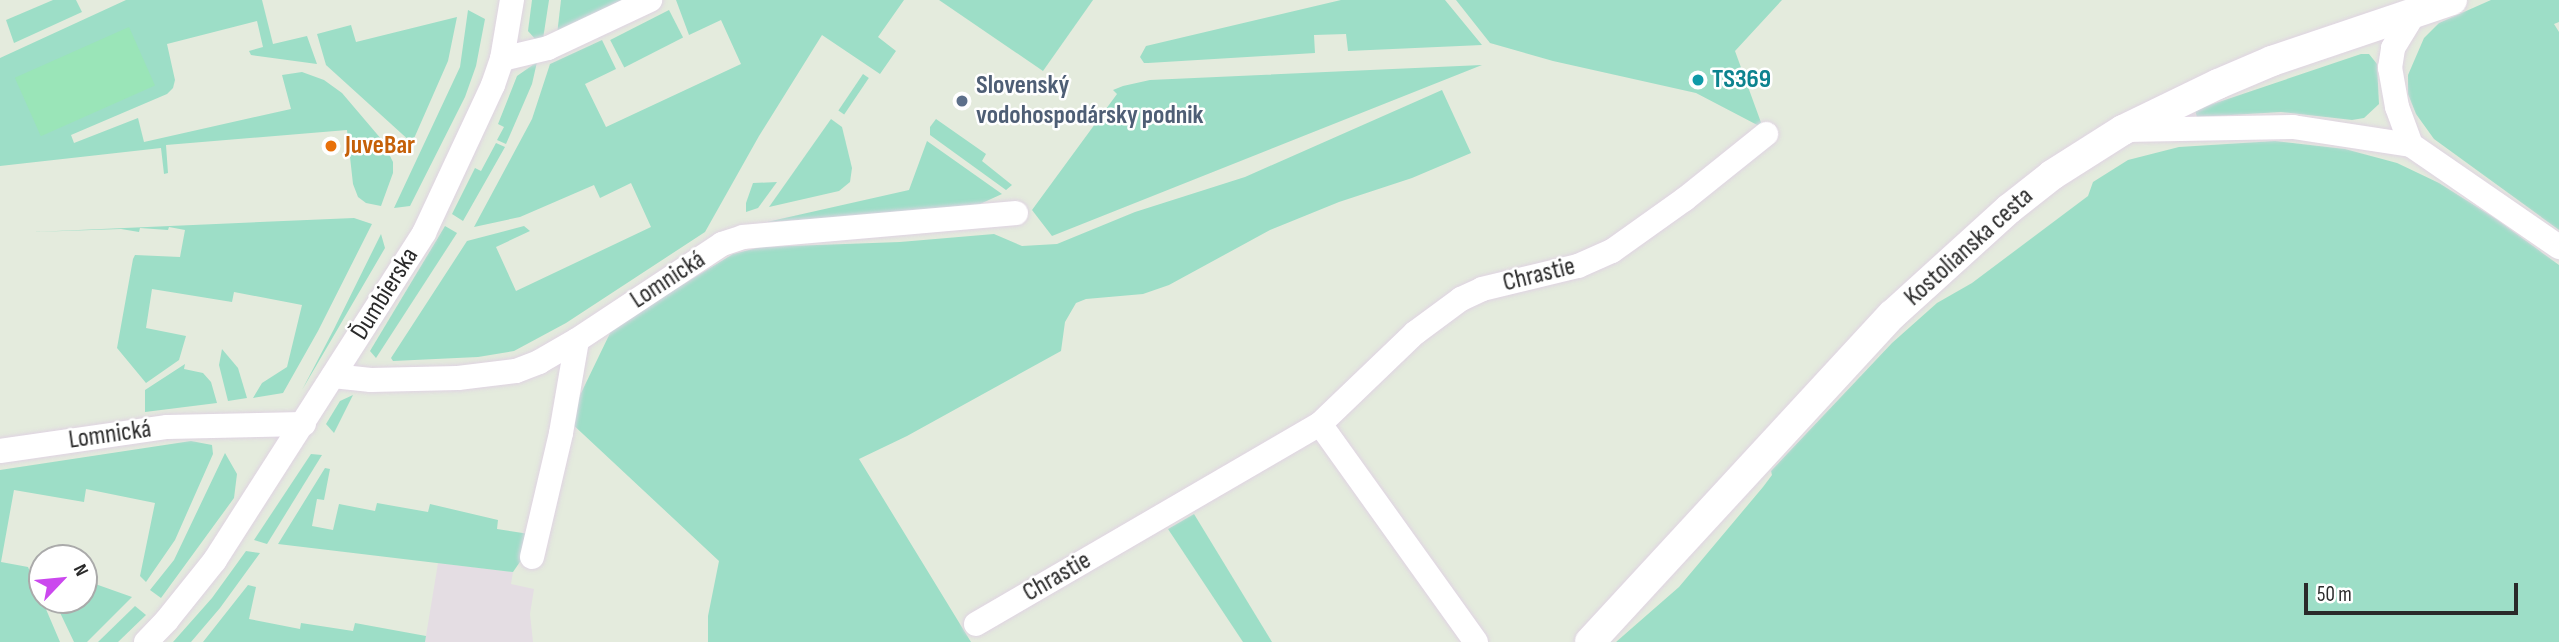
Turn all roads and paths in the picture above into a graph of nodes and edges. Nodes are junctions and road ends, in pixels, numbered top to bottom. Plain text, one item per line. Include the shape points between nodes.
1 (512, 0) edge
2 (650, 0) edge
3 (2452, 0) edge
4 (2415, 12) junction
5 (502, 59) junction
6 (2123, 130) junction
7 (1766, 134) dead end
8 (2411, 145) junction
9 (1016, 213) dead end
10 (2559, 247) edge
11 (577, 340) junction
12 (334, 376) junction
13 (304, 424) junction
14 (1320, 424) junction
15 (0, 451) edge
16 (532, 557) dead end
17 (976, 624) dead end
18 (146, 642) edge
19 (1476, 642) edge
20 (1590, 642) edge

1 - 5 street, Ďumbierska
2 - 5 street via 548,48
3 - 4 street, Kostolianska cesta
4 - 6 street, Kostolianska cesta via 2272,61
4 - 8 street via 2393,48 2390,68 2397,107
5 - 12 street, Ďumbierska via 435,212
6 - 8 street via 2293,127
6 - 20 street, Kostolianska cesta via 2009,209 1892,316
7 - 14 street, Chrastie via 1685,199 1599,258 1482,289 1461,299 1415,333
8 - 10 street
9 - 11 street, Lomnická via 735,239
11 - 12 street, Lomnická via 539,362 491,376 371,380
11 - 16 street
12 - 13 street, Ďumbierska
13 - 15 street, Lomnická via 167,427
13 - 18 street, Ďumbierska via 215,560
14 - 17 street, Chrastie
14 - 19 street

